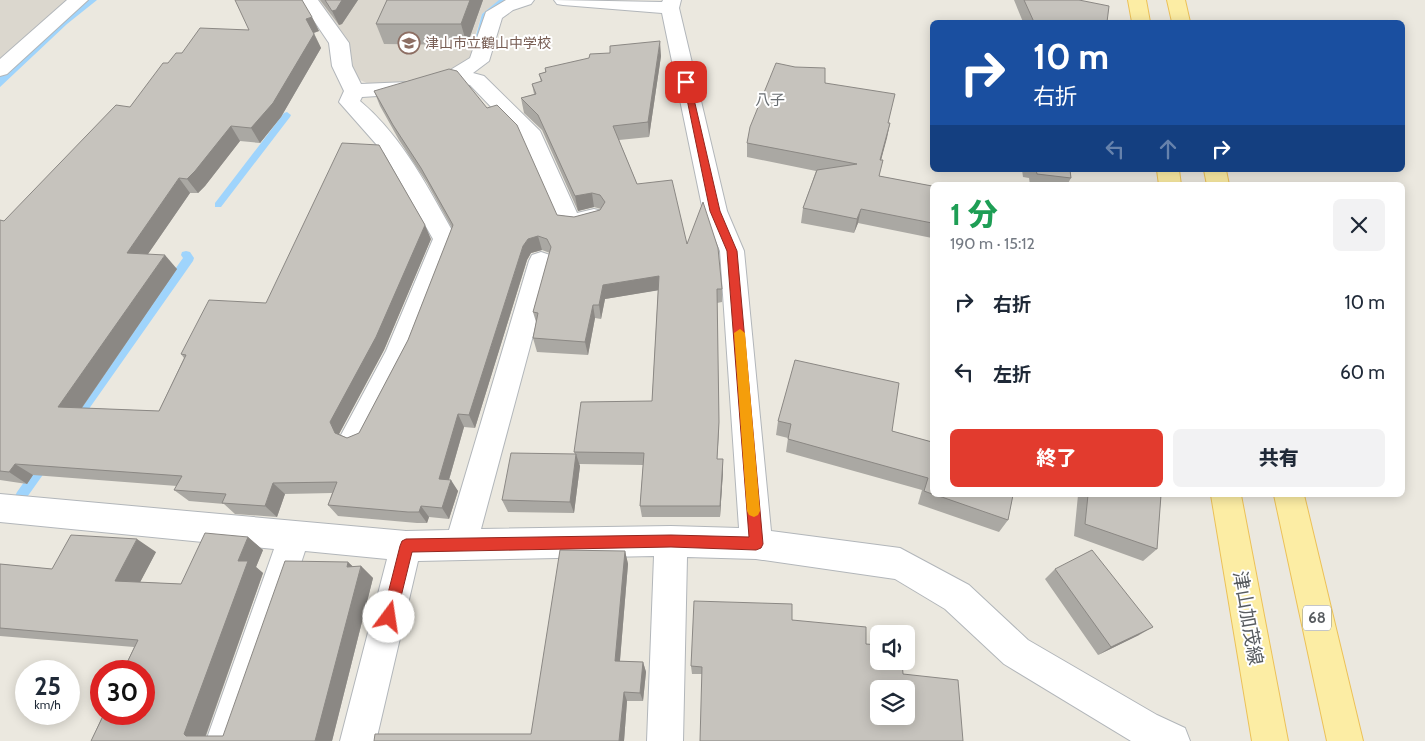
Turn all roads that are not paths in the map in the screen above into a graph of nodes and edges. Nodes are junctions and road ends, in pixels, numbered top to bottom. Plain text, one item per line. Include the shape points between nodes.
1 (79, 0) edge
2 (309, 0) edge
3 (525, 0) edge
4 (563, 0) edge
5 (1138, 0) edge
6 (1176, 0) edge
7 (671, 4) edge
8 (1142, 20) edge
9 (1181, 20) edge
10 (0, 70) edge
11 (454, 76) junction
12 (354, 91) junction
13 (594, 218) edge
14 (541, 261) dead end
15 (356, 435) edge
16 (1226, 497) edge
17 (1289, 497) edge
18 (0, 508) edge
19 (294, 535) junction
20 (671, 541) junction
21 (756, 544) junction
22 (461, 545) junction
23 (406, 546) junction
24 (224, 741) edge
25 (358, 741) edge
26 (665, 741) edge
27 (1172, 741) edge
28 (1270, 741) edge
29 (1345, 741) edge

1 - 10 street
2 - 12 street via 339,43 342,66
3 - 11 street via 506,6 493,16 478,61
4 - 7 street
5 - 8 main road
6 - 9 main road
7 - 21 street via 715,211 732,251
11 - 12 street via 408,88
11 - 13 street via 477,80 532,136 570,223
12 - 15 street via 349,102 366,116 392,148 445,240 399,352
14 - 22 street
16 - 28 main road, 津山加茂線
17 - 29 main road, 68
18 - 19 street
19 - 23 street
19 - 24 street
20 - 21 street
20 - 22 street
20 - 26 street
21 - 27 street via 900,564 957,597 1016,652 1144,728
22 - 23 street
23 - 25 street

